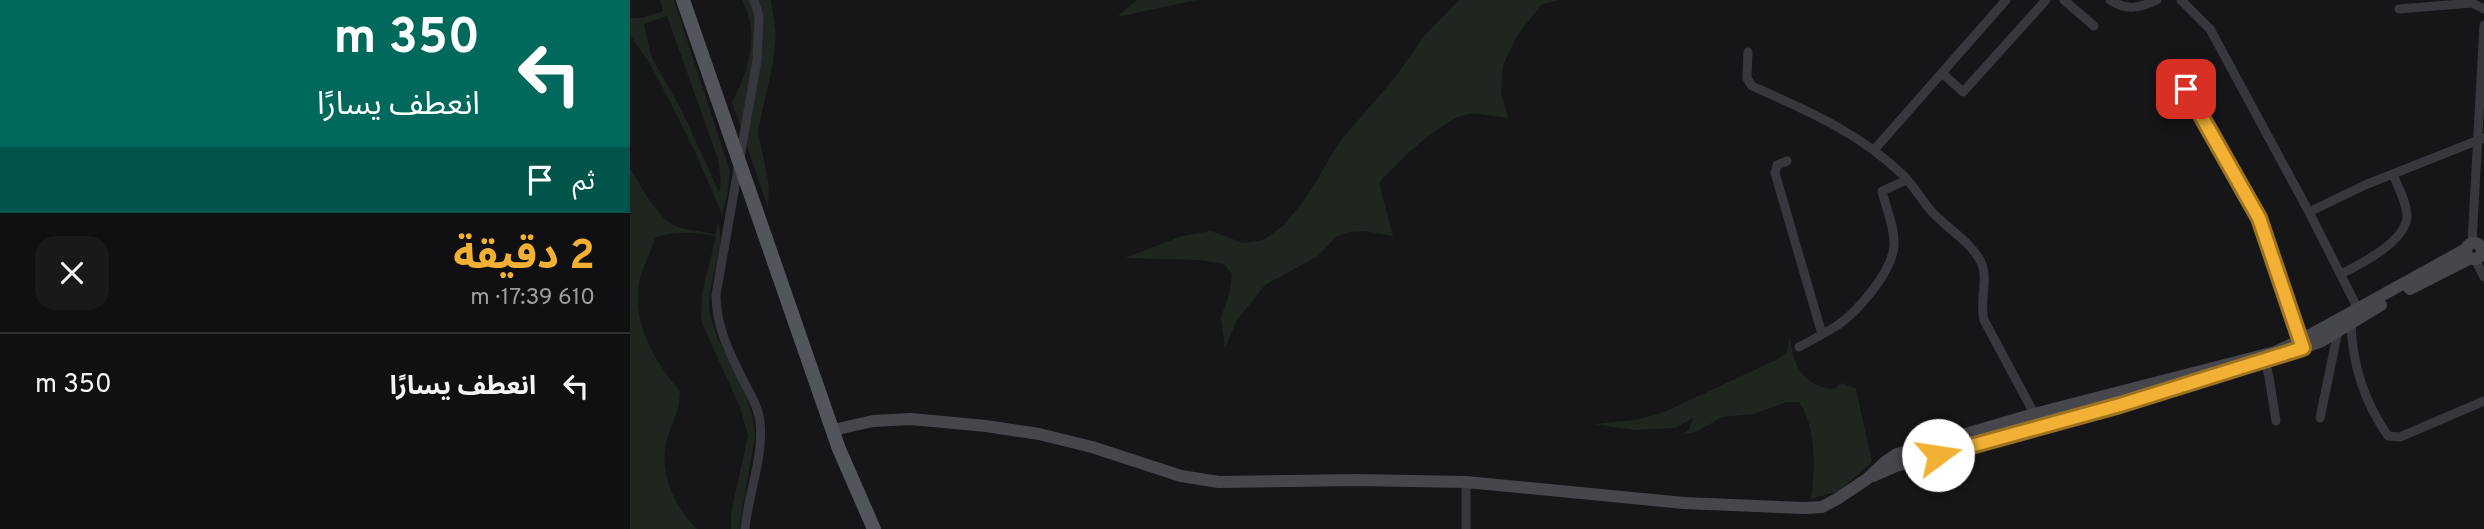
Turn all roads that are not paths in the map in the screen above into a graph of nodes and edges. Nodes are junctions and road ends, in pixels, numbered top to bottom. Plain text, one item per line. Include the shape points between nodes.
1 (683, 0) edge
2 (754, 0) edge
3 (2046, 0) edge
4 (2064, 0) edge
5 (2110, 0) edge
6 (2157, 0) edge
7 (2181, 0) edge
8 (1999, 2) edge
9 (2399, 9) dead end
10 (2484, 9) edge
11 (2484, 25) edge
12 (2094, 26) dead end
13 (1748, 52) dead end
14 (2174, 68) dead end
15 (1942, 73) junction
16 (2480, 140) edge
17 (1874, 150) junction
18 (1787, 161) dead end
19 (740, 164) junction
20 (2393, 174) junction
21 (1907, 180) junction
22 (2309, 212) junction
23 (2477, 250) edge
24 (2341, 274) junction
25 (2484, 277) edge
26 (2356, 315) junction
27 (2338, 331) junction
28 (1822, 334) junction
29 (2302, 344) junction
30 (1799, 347) dead end
31 (2264, 361) junction
32 (2484, 401) edge
33 (2034, 414) junction
34 (2020, 418) junction
35 (2320, 418) dead end
36 (2276, 421) dead end
37 (2041, 427) junction
38 (833, 430) junction
39 (2024, 432) junction
40 (1867, 479) junction
41 (1466, 482) junction
42 (745, 529) edge
43 (874, 529) edge
44 (1466, 529) edge

1 - 19 main road
2 - 19 street via 759,39
3 - 15 street via 1963,92
4 - 12 street
5 - 6 street via 2135,8
7 - 22 street via 2210,29
8 - 15 street
9 - 10 street via 2472,3
11 - 16 street
13 - 17 street via 1747,78 1752,86 1833,122
14 - 29 street via 2259,218
15 - 17 street
16 - 20 street
16 - 23 street
17 - 21 street
18 - 28 street via 1777,165 1775,173
19 - 38 main road
19 - 42 street via 716,312 760,420
20 - 22 street
20 - 24 street via 2406,211 2404,226 2375,257
21 - 28 street via 1882,191 1894,239 1884,272 1854,311
21 - 33 street via 1982,264 1984,320
22 - 24 street
23 - 25 street
23 - 26 street
24 - 26 street
26 - 27 street
26 - 29 street
26 - 32 street via 2355,362 2372,412 2388,436 2400,438
27 - 29 street
27 - 35 street
28 - 30 street
29 - 31 street
29 - 33 street
31 - 36 street
31 - 37 street
33 - 34 street
33 - 37 street
34 - 39 street
34 - 40 street via 1897,454
37 - 39 street
38 - 41 street via 898,420 986,426 1052,437 1181,476 1219,482
38 - 43 main road
39 - 40 street via 1896,466
40 - 41 street via 1822,507 1805,508 1684,503
41 - 44 street

